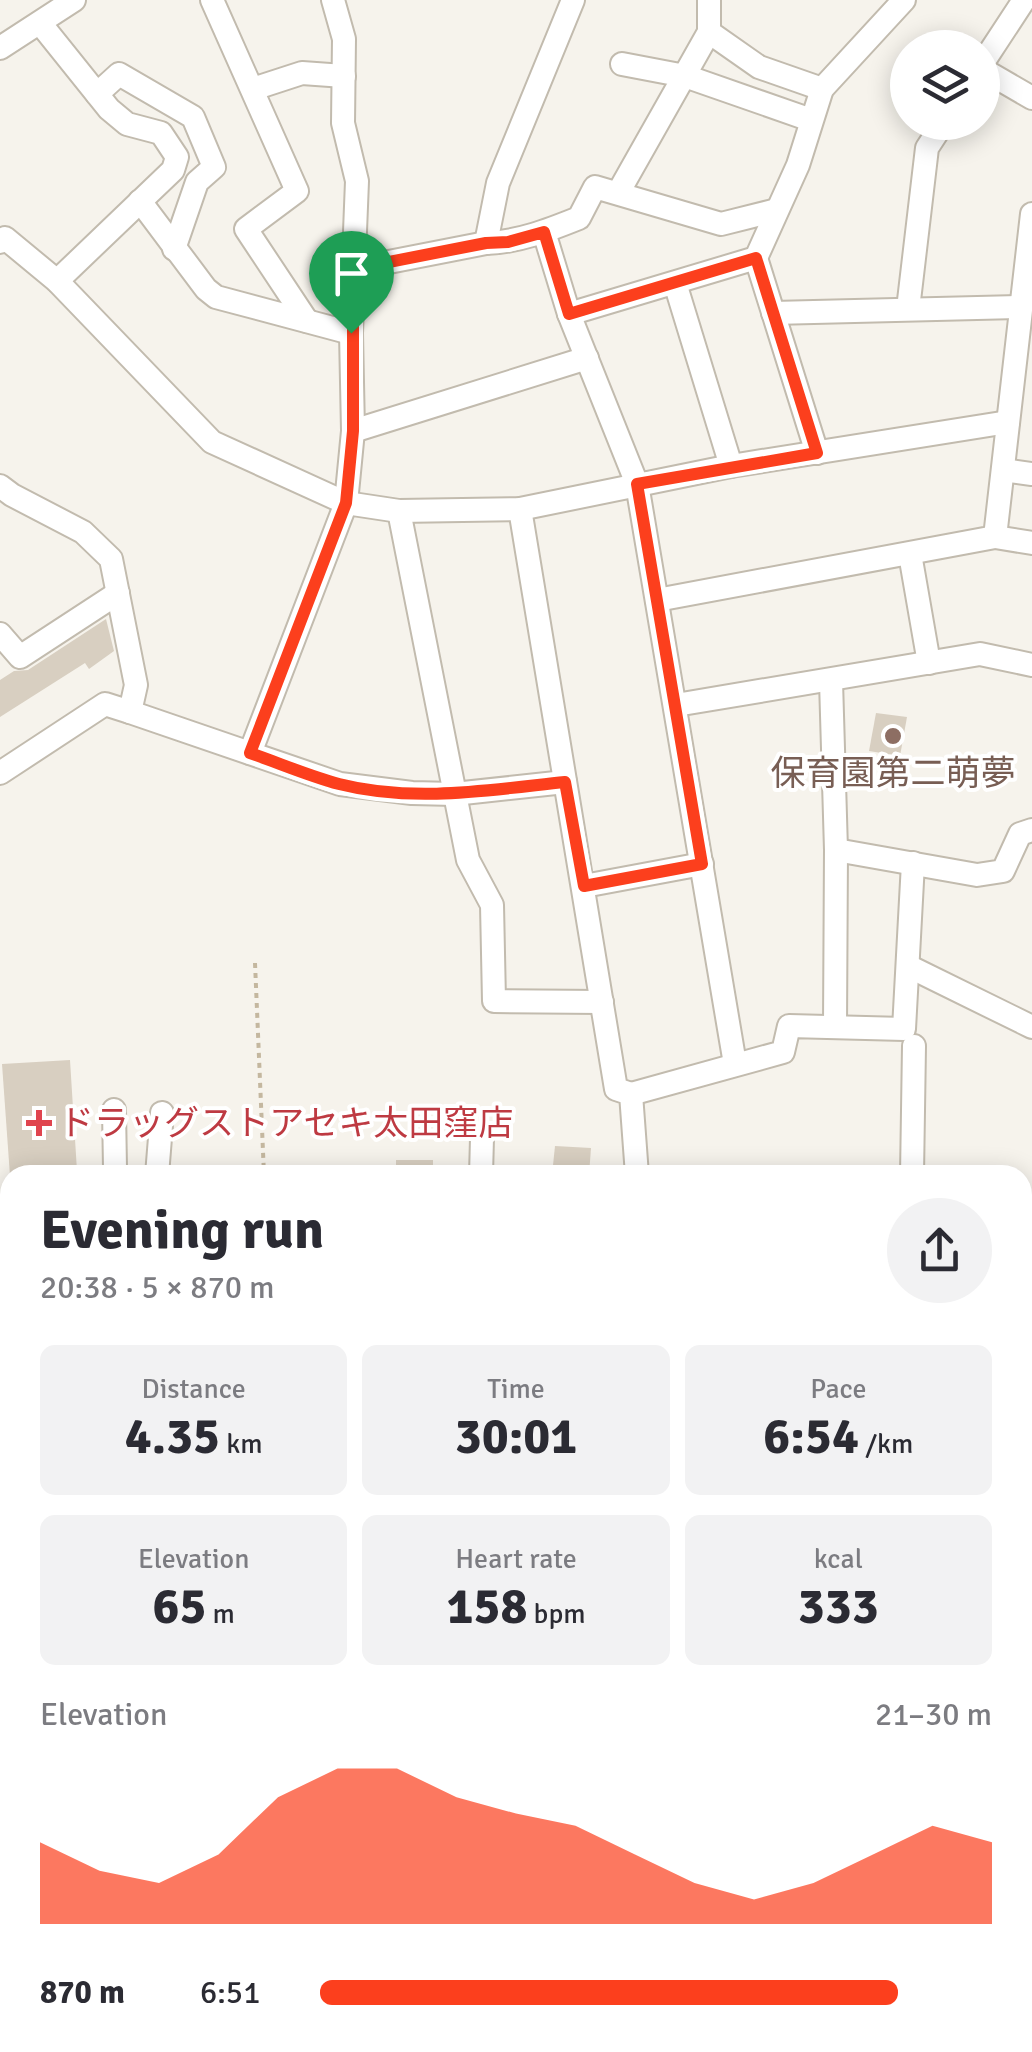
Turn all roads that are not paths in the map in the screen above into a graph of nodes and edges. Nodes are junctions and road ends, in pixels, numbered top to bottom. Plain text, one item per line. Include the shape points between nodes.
1 (74, 0) edge
2 (212, 0) edge
3 (334, 0) edge
4 (573, 0) edge
5 (709, 0) edge
6 (904, 0) edge
7 (1024, 0) edge
8 (40, 23) junction
9 (709, 32) junction
10 (1000, 38) edge
11 (0, 48) edge
12 (622, 64) dead end
13 (344, 76) junction
14 (685, 76) junction
15 (1000, 78) edge
16 (253, 89) junction
17 (822, 90) junction
18 (97, 94) junction
19 (1032, 98) edge
20 (811, 120) junction
21 (932, 140) edge
22 (618, 193) junction
23 (140, 201) junction
24 (777, 210) junction
25 (1032, 214) edge
26 (544, 232) junction
27 (0, 242) edge
28 (486, 243) junction
29 (174, 249) junction
30 (756, 258) junction
31 (353, 269) junction
32 (57, 281) junction
33 (675, 282) junction
34 (1021, 306) junction
35 (908, 309) junction
36 (774, 313) junction
37 (569, 314) junction
38 (306, 321) junction
39 (351, 333) junction
40 (586, 358) junction
41 (1008, 422) junction
42 (353, 431) junction
43 (817, 453) junction
44 (731, 466) junction
45 (1003, 470) junction
46 (1032, 474) edge
47 (637, 484) junction
48 (4, 496) edge
49 (346, 503) junction
50 (520, 509) junction
51 (400, 511) junction
52 (995, 537) junction
53 (1032, 543) edge
54 (910, 554) junction
55 (118, 593) junction
56 (657, 600) junction
57 (0, 634) edge
58 (929, 663) junction
59 (1032, 665) edge
60 (832, 680) junction
61 (676, 705) junction
62 (130, 712) junction
63 (250, 753) junction
64 (0, 772) edge
65 (565, 782) junction
66 (454, 794) junction
67 (1032, 830) edge
68 (836, 850) junction
69 (702, 864) junction
70 (912, 864) junction
71 (584, 886) junction
72 (908, 966) junction
73 (602, 1002) junction
74 (835, 1026) junction
75 (1032, 1026) edge
76 (914, 1046) dead end
77 (735, 1064) junction
78 (624, 1091) junction
79 (114, 1110) dead end
80 (162, 1113) dead end
81 (482, 1138) dead end
82 (114, 1139) junction
83 (159, 1144) junction
84 (114, 1165) edge
85 (157, 1165) edge
86 (481, 1165) edge
87 (635, 1165) edge
88 (912, 1165) edge

1 - 8 street
2 - 16 street
3 - 13 street
4 - 28 street via 498,184
5 - 9 street
6 - 17 street
7 - 10 street
8 - 11 street
8 - 18 street
9 - 14 street
9 - 17 street via 759,67
12 - 14 street
13 - 16 street via 302,72
13 - 31 street via 343,123 357,181
14 - 20 street
14 - 22 street
15 - 19 street
16 - 38 street via 297,191 246,229
17 - 20 street
18 - 23 street via 126,124 161,133 177,157 174,170
18 - 29 street via 119,74 193,117 214,167 197,182
20 - 24 street
21 - 35 street
22 - 24 street via 721,224
22 - 26 street via 595,187 580,218
23 - 29 street
23 - 32 street
24 - 30 street
25 - 34 street
26 - 28 street
26 - 37 street
27 - 32 street via 5,238
28 - 31 street
29 - 38 street via 216,297
30 - 33 street
30 - 36 street
31 - 39 street
32 - 49 street via 212,442
33 - 37 street
33 - 44 street
34 - 35 street
34 - 41 street
35 - 36 street
36 - 43 street
37 - 40 street
38 - 39 street
39 - 42 street
40 - 42 street
40 - 47 street
41 - 43 street
41 - 45 street
42 - 49 street
43 - 44 street
44 - 47 street
45 - 46 street
45 - 52 street
47 - 50 street
47 - 56 street
48 - 55 street via 83,532 111,559
49 - 51 street
49 - 63 street
50 - 51 street
50 - 65 street
51 - 66 street
52 - 53 street
52 - 54 street
54 - 56 street
54 - 58 street
55 - 57 street via 20,656
55 - 62 street via 136,685
56 - 61 street
58 - 59 street via 980,654
58 - 60 street
60 - 61 street
60 - 68 street
61 - 69 street
62 - 63 street
62 - 64 street via 106,704
63 - 66 street via 340,784
65 - 66 street
65 - 71 street
66 - 73 street via 468,860 492,905 494,1001
67 - 70 street via 1020,834 1003,871 977,875
68 - 70 street
68 - 74 street
69 - 71 street
69 - 77 street
70 - 72 street
71 - 73 street
72 - 74 street via 904,1029
72 - 75 street
73 - 78 street
74 - 77 street via 789,1026 783,1052
76 - 88 street
77 - 78 street
78 - 87 street
79 - 82 street
80 - 83 street
81 - 86 street
82 - 83 street
82 - 84 street
83 - 85 street

